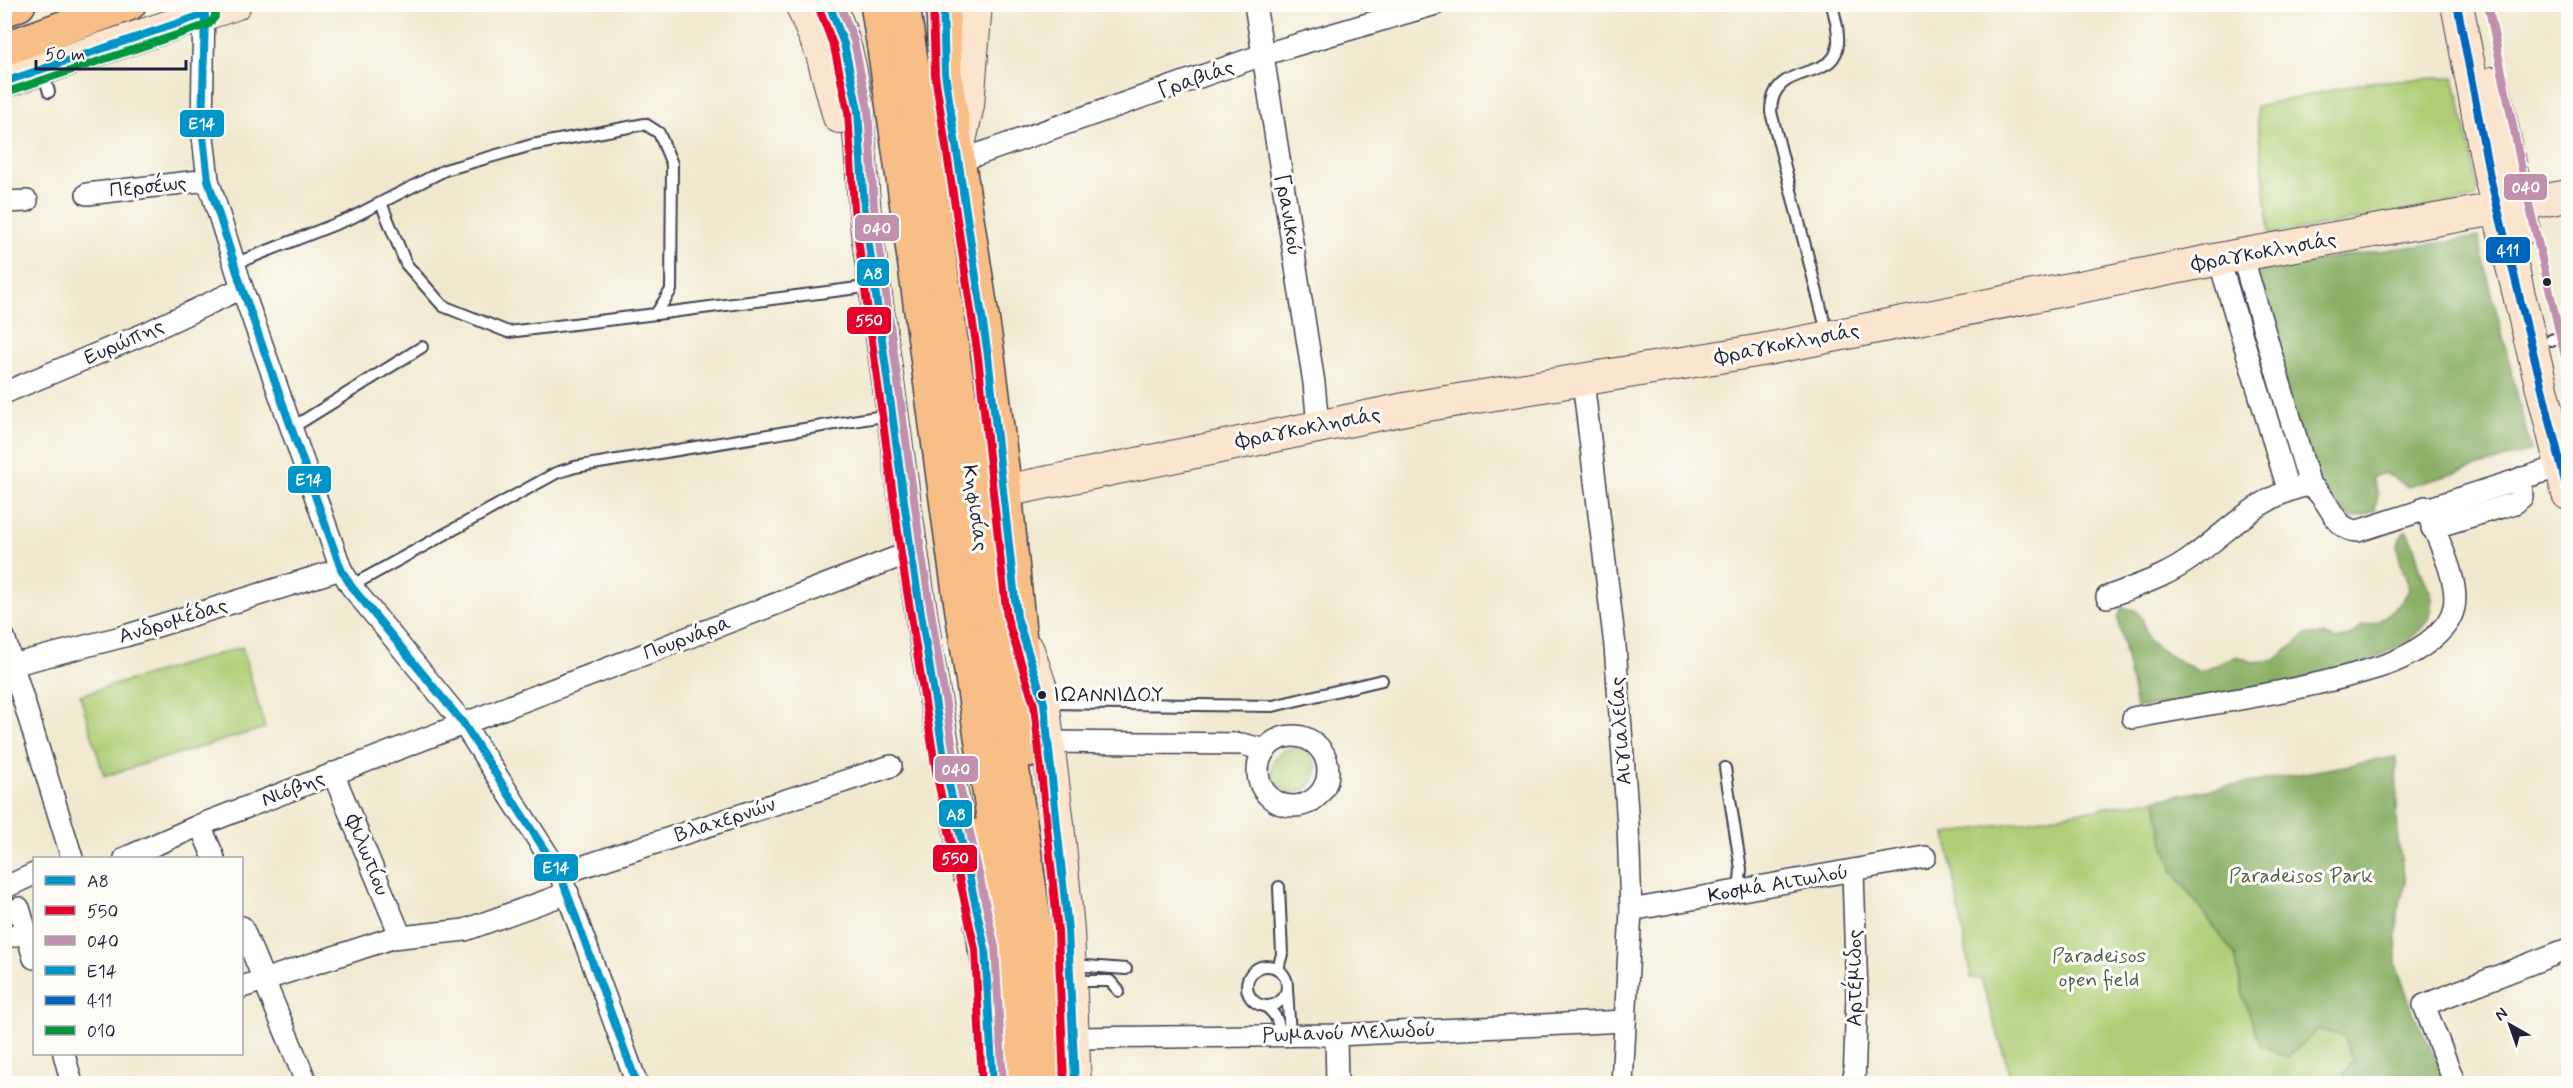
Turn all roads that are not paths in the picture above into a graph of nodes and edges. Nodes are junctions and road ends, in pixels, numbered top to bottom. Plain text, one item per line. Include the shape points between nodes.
1 (19, 4) edge
2 (129, 4) edge
3 (236, 4) edge
4 (801, 4) edge
5 (830, 4) edge
6 (943, 4) edge
7 (976, 4) edge
8 (1255, 4) edge
9 (1436, 4) edge
10 (1832, 4) edge
11 (2457, 4) edge
12 (2477, 4) edge
13 (897, 7) edge
14 (204, 9) edge
15 (4, 10) edge
16 (4, 50) edge
17 (1262, 55) junction
18 (4, 82) edge
19 (959, 156) junction
20 (208, 180) junction
21 (87, 194) dead end
22 (2568, 196) edge
23 (27, 201) dead end
24 (4, 202) edge
25 (381, 203) junction
26 (864, 208) junction
27 (2509, 209) junction
28 (2230, 258) junction
29 (234, 264) junction
30 (875, 286) junction
31 (242, 288) junction
32 (656, 314) junction
33 (1828, 336) junction
34 (2560, 337) edge
35 (422, 347) dead end
36 (1583, 381) junction
37 (4, 393) edge
38 (2568, 412) edge
39 (894, 414) junction
40 (1318, 426) junction
41 (290, 429) junction
42 (2521, 478) junction
43 (2564, 480) edge
44 (2310, 485) junction
45 (2288, 489) junction
46 (1005, 491) junction
47 (2425, 507) junction
48 (2432, 528) junction
49 (911, 552) junction
50 (954, 560) junction
51 (346, 577) junction
52 (2107, 597) dead end
53 (1017, 616) junction
54 (4, 637) edge
55 (9, 667) edge
56 (1382, 680) dead end
57 (1044, 703) junction
58 (2133, 717) dead end
59 (463, 723) junction
60 (1048, 741) junction
61 (1265, 750) dead end
62 (891, 766) dead end
63 (1725, 768) dead end
64 (333, 773) junction
65 (200, 825) junction
66 (69, 857) edge
67 (127, 857) edge
68 (214, 857) edge
69 (1925, 857) dead end
70 (1853, 872) junction
71 (33, 874) edge
72 (564, 884) junction
73 (1280, 887) dead end
74 (4, 888) edge
75 (1739, 891) junction
76 (19, 907) edge
77 (1631, 910) junction
78 (243, 930) edge
79 (26, 932) junction
80 (400, 937) junction
81 (4, 938) edge
82 (985, 948) junction
83 (2568, 949) edge
84 (33, 955) edge
85 (1126, 969) dead end
86 (1278, 969) junction
87 (1061, 976) junction
88 (263, 980) junction
89 (243, 987) edge
90 (1287, 989) junction
91 (1119, 991) dead end
92 (1265, 1006) junction
93 (1625, 1021) junction
94 (1285, 1035) junction
95 (1336, 1035) junction
96 (1074, 1038) junction
97 (65, 1055) edge
98 (72, 1083) edge
99 (307, 1083) edge
100 (637, 1083) edge
101 (993, 1083) edge
102 (1024, 1083) edge
103 (1051, 1083) edge
104 (1075, 1083) edge
105 (1337, 1083) edge
106 (1622, 1083) edge
107 (1854, 1083) edge
108 (2455, 1083) edge

1 - 15 main road
2 - 16 main road
3 - 14 street
4 - 26 street via 822,54
5 - 26 street via 844,44 858,110
6 - 19 main road, Κηφισίας via 945,73
7 - 19 street via 968,105
8 - 17 street, Γρανικού
9 - 17 street, Γραβιάς
10 - 33 lane via 1839,38 1831,60 1820,69 1784,80 1771,98 1771,112
11 - 27 street
12 - 27 street
13 - 50 main road, Κηφισίας
13 - 87 main road, Κηφισίας
14 - 18 street via 46,80
14 - 20 street via 202,128
17 - 19 street, Γραβιάς
17 - 40 street, Γρανικού
19 - 46 main road, Κηφισίας
20 - 21 street, Περσέως
20 - 29 street
22 - 27 street, Φραγκοκλησιάς
23 - 24 street
25 - 29 lane
25 - 32 lane via 406,264 443,306 507,332
25 - 32 lane via 445,170 532,145 645,123 659,133 672,164 671,290
26 - 30 street
27 - 28 street, Φραγκοκλησιάς
27 - 34 street
27 - 43 street
28 - 33 street, Φραγκοκλησιάς
28 - 44 street
28 - 45 street
29 - 31 street
30 - 32 lane
30 - 39 street
31 - 37 street, Ευρώπης
31 - 41 street
33 - 36 street, Φραγκοκλησιάς
34 - 38 street
35 - 41 lane
36 - 40 street, Φραγκοκλησιάς
36 - 77 street, Αιγιαλείας via 1615,646
39 - 49 street
39 - 51 lane via 575,467
40 - 46 street, Φραγκοκλησιάς
41 - 51 street
42 - 43 street
42 - 47 street
42 - 48 street via 2522,496 2515,503
44 - 45 street
44 - 47 street via 2328,502 2339,524 2352,530
45 - 52 street via 2238,519 2193,557 2160,576
46 - 53 main road, Κηφισίας
47 - 48 street
48 - 58 street via 2456,590 2454,609 2446,626 2427,644 2381,667 2327,681
49 - 59 street, Πουρνάρα
49 - 82 street via 947,775
50 - 82 main road
50 - 102 main road, Κηφισίας via 999,851
51 - 55 street, Ανδρομέδας
51 - 59 street
53 - 57 street, Κηφισίας
53 - 87 main road, Κηφισίας via 1041,839
54 - 55 street
55 - 66 street
56 - 57 lane via 1273,706
57 - 60 street, Κηφισίας
59 - 64 street, Νιόβης
59 - 72 street
60 - 61 street via 1242,744
60 - 87 street, Κηφισίας via 1058,824
62 - 72 street, Βλαχερνών
63 - 75 lane via 1741,869
64 - 65 street, Νιόβης
64 - 80 street, Φιλωτίου
65 - 67 street, Νιόβης
65 - 68 street
69 - 70 street, Κοσμά Αιτωλού
70 - 75 street, Κοσμά Αιτωλού
70 - 107 street, Αρτέμιδος via 1857,995
71 - 74 street
72 - 80 street, Βλαχερνών via 465,930
72 - 100 street
73 - 86 lane via 1282,954
75 - 77 street, Κοσμά Αιτωλού
76 - 79 street
77 - 93 street, Αιγιαλείας
78 - 88 street
79 - 81 street
79 - 84 street
80 - 88 street, Βλαχερνών
82 - 101 street
83 - 108 street via 2424,1005
85 - 87 lane
86 - 90 lane
86 - 92 lane via 1263,967 1250,976 1251,998
87 - 91 lane via 1110,981
87 - 96 street, Κηφισίας
87 - 103 main road, Κηφισίας
88 - 89 street, Βλαχερνών
88 - 99 street
90 - 92 lane via 1279,1002
90 - 94 lane
92 - 94 lane via 1274,1012
93 - 95 street, Ρωμανού Μελωδού
93 - 106 street, Αιγιαλείας
94 - 95 street, Ρωμανού Μελωδού
94 - 96 street, Ρωμανού Μελωδού
95 - 105 street
96 - 104 street, Κηφισίας
97 - 98 street

